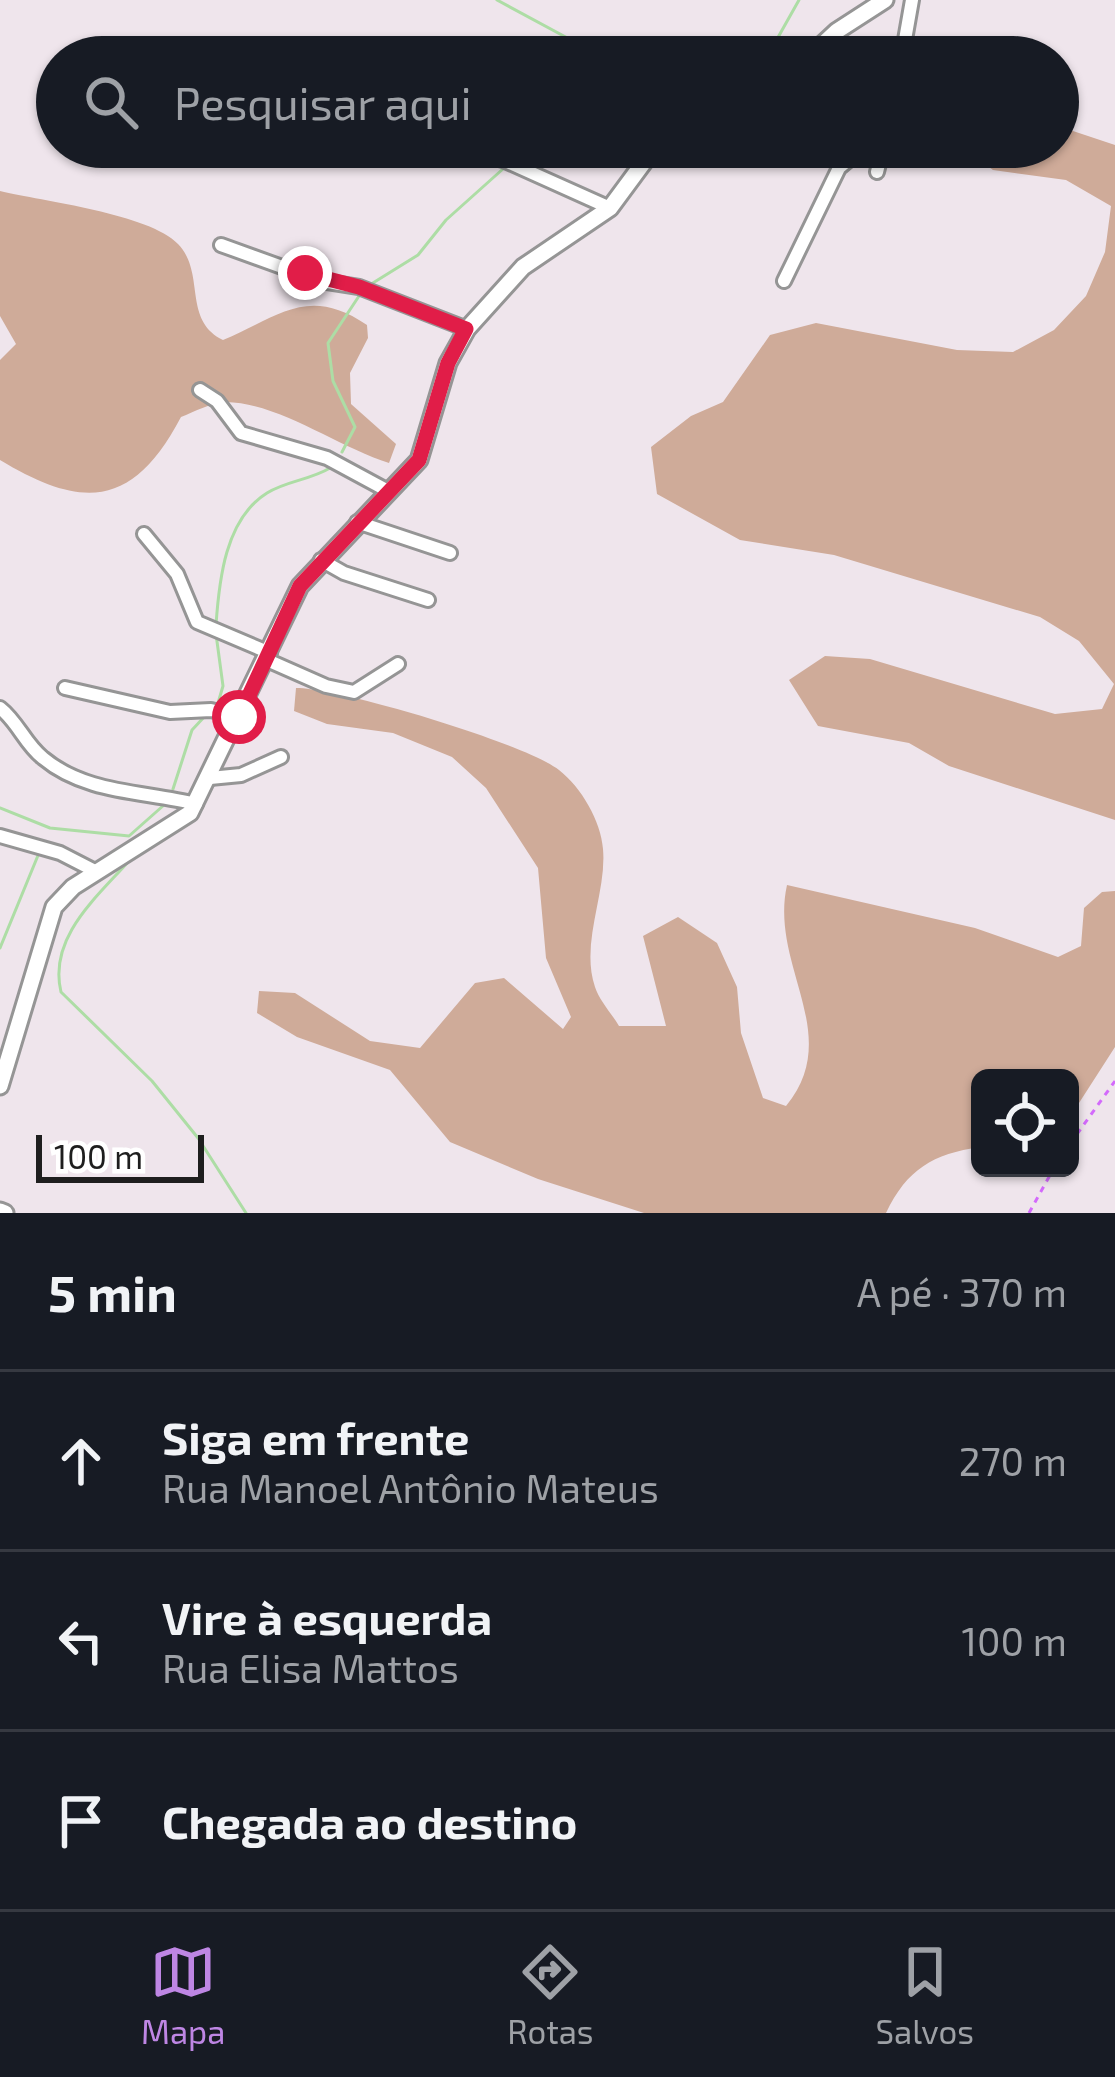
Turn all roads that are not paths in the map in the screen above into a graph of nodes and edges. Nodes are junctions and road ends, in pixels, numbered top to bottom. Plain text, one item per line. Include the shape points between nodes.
1 (885, 0) edge
2 (911, 0) edge
3 (832, 36) edge
4 (905, 36) edge
5 (520, 168) edge
6 (640, 168) edge
7 (839, 168) edge
8 (878, 168) edge
9 (877, 172) dead end
10 (610, 208) junction
11 (221, 245) dead end
12 (784, 281) dead end
13 (466, 329) junction
14 (200, 390) dead end
15 (390, 493) junction
16 (357, 522) junction
17 (144, 535) dead end
18 (450, 553) dead end
19 (322, 560) junction
20 (428, 600) dead end
21 (269, 656) junction
22 (398, 664) dead end
23 (65, 688) dead end
24 (0, 708) edge
25 (239, 717) junction
26 (281, 757) dead end
27 (210, 778) junction
28 (196, 804) junction
29 (0, 836) edge
30 (95, 871) junction
31 (0, 1086) edge

1 - 3 street
2 - 4 street
5 - 10 street
6 - 10 street
7 - 12 street
8 - 9 street
10 - 13 street via 524,267
11 - 13 street
13 - 15 street via 425,448
14 - 15 street via 241,434 328,458
15 - 16 street
16 - 18 street
16 - 19 street
17 - 21 street via 177,574 193,619
19 - 20 street
19 - 21 street via 300,586
21 - 22 street via 354,692
21 - 25 street
23 - 25 street via 170,712
24 - 28 street via 37,754 69,775
25 - 27 street
26 - 27 street
27 - 28 street
28 - 30 street via 167,831
29 - 30 street
30 - 31 street via 54,908

